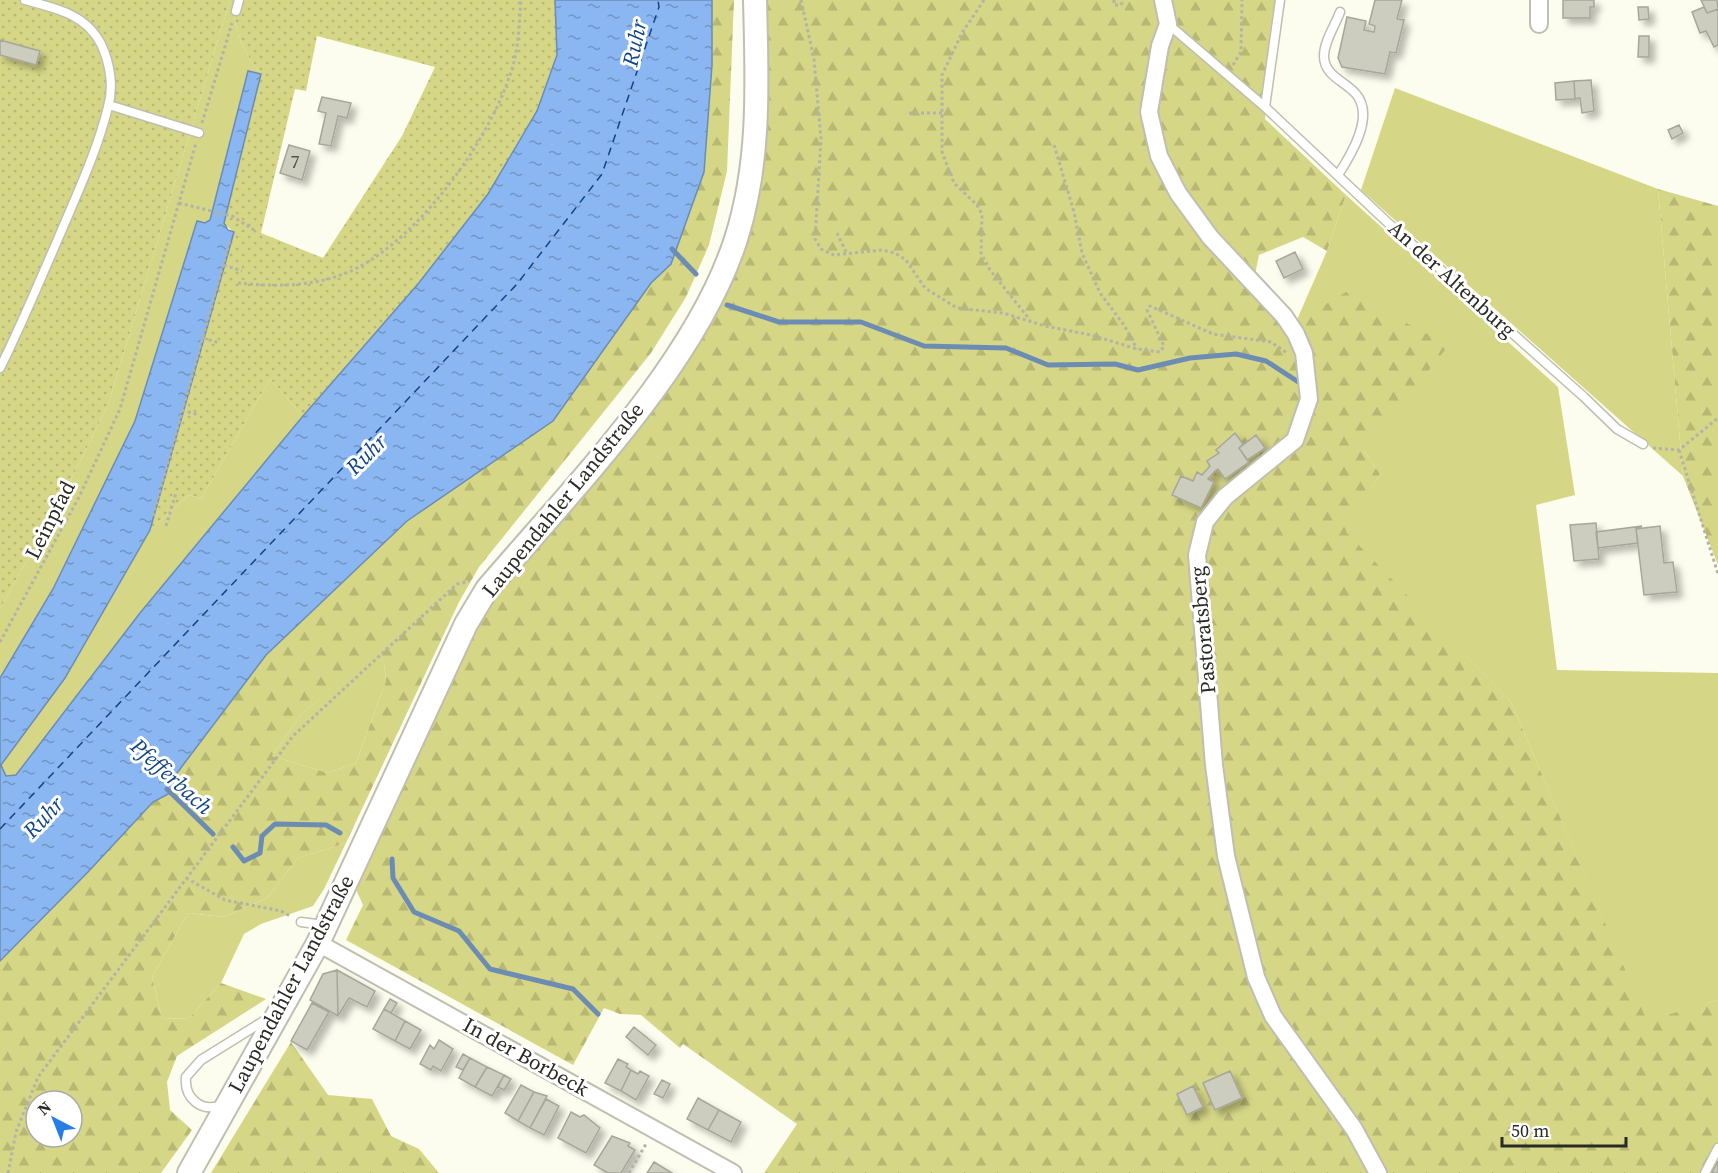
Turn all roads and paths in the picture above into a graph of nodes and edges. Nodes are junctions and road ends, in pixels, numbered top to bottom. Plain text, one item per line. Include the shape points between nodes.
1 (25, 0) edge
2 (239, 0) edge
3 (521, 0) edge
4 (755, 0) edge
5 (801, 0) edge
6 (984, 0) edge
7 (1114, 0) edge
8 (1123, 0) edge
9 (1163, 0) edge
10 (1242, 0) edge
11 (1280, 0) edge
12 (1539, 0) edge
13 (236, 10) joint
14 (1340, 12) dead end
15 (1168, 24) junction
16 (1539, 24) dead end
17 (1227, 74) junction
18 (109, 105) junction
19 (1265, 107) junction
20 (909, 113) dead end
21 (942, 113) junction
22 (199, 133) junction
23 (1054, 145) dead end
24 (1338, 175) junction
25 (179, 203) junction
26 (254, 230) dead end
27 (837, 233) dead end
28 (230, 240) dead end
29 (847, 254) junction
30 (224, 265) junction
31 (242, 271) dead end
32 (238, 284) dead end
33 (1030, 320) junction
34 (203, 338) junction
35 (220, 342) dead end
36 (1137, 350) junction
37 (1292, 357) dead end
38 (0, 368) edge
39 (182, 410) junction
40 (199, 415) dead end
41 (1718, 418) edge
42 (1643, 444) joint
43 (1679, 450) junction
44 (176, 493) dead end
45 (153, 516) dead end
46 (166, 526) dead end
47 (1718, 574) edge
48 (487, 589) junction
49 (0, 642) edge
50 (186, 878) junction
51 (301, 922) joint
52 (322, 934) junction
53 (280, 1011) junction
54 (231, 1098) junction
55 (656, 1128) junction
56 (1718, 1148) edge
57 (8, 1173) edge
58 (189, 1173) edge
59 (629, 1173) edge
60 (733, 1173) edge
61 (1378, 1173) edge
62 (1705, 1173) edge

1 - 18 lane via 62,10 91,30 101,44 111,74
2 - 13 lane
3 - 32 path via 512,72 498,105 466,159 419,218 375,257 336,277 292,286
4 - 48 main road, Laupendahler Landstraße via 755,141 737,238 720,280 706,309 651,392
5 - 29 path via 814,59 820,139 815,239 821,249 834,255
6 - 21 path via 962,33 942,75
7 - 8 path via 1114,5 1121,5
9 - 15 street, Pastoratsberg
10 - 17 path via 1241,52
11 - 19 lane
12 - 16 street
13 - 22 path, Leinpfad
14 - 24 lane via 1324,57 1327,68 1355,93 1363,114 1348,159
15 - 17 lane, An der Altenburg
15 - 61 street, Pastoratsberg via 1160,46 1149,112 1159,156 1178,193 1210,237 1284,315 1296,334 1304,353 1309,399 1295,440 1225,497 1205,522 1197,555 1214,765 1226,856 1266,1005 1354,1129
17 - 19 lane, An der Altenburg
18 - 22 lane
18 - 38 lane via 76,197
19 - 24 lane, An der Altenburg
20 - 21 path
21 - 33 path via 942,152 954,183 982,214 981,253
22 - 25 path, Leinpfad
23 - 36 path via 1082,254 1100,293
24 - 42 lane, An der Altenburg via 1600,414
25 - 26 path via 232,216
25 - 49 path, Leinpfad via 120,410 79,497
27 - 29 path
28 - 30 path
29 - 33 path via 882,250 895,253 906,260 925,288 957,308
30 - 31 path
30 - 34 path
33 - 36 path
34 - 35 path
34 - 39 path
36 - 37 path via 1160,352 1164,346 1147,310 1150,306 1213,334 1271,342
39 - 40 path
39 - 45 path
41 - 43 path
42 - 43 path
43 - 47 path
44 - 46 path
48 - 50 path via 473,581 457,584 293,736
48 - 52 main road, Laupendahler Landstraße via 466,624
50 - 51 path via 225,900 281,911
50 - 57 path via 38,1077 16,1132
51 - 52 lane
52 - 53 main road, Laupendahler Landstraße
52 - 55 street, In der Borbeck
53 - 54 main road, Laupendahler Landstraße
53 - 54 lane via 201,1060 186,1077 187,1092 199,1104 210,1108
54 - 58 main road, Laupendahler Landstraße
55 - 59 path
55 - 60 street, In der Borbeck
56 - 62 lane

